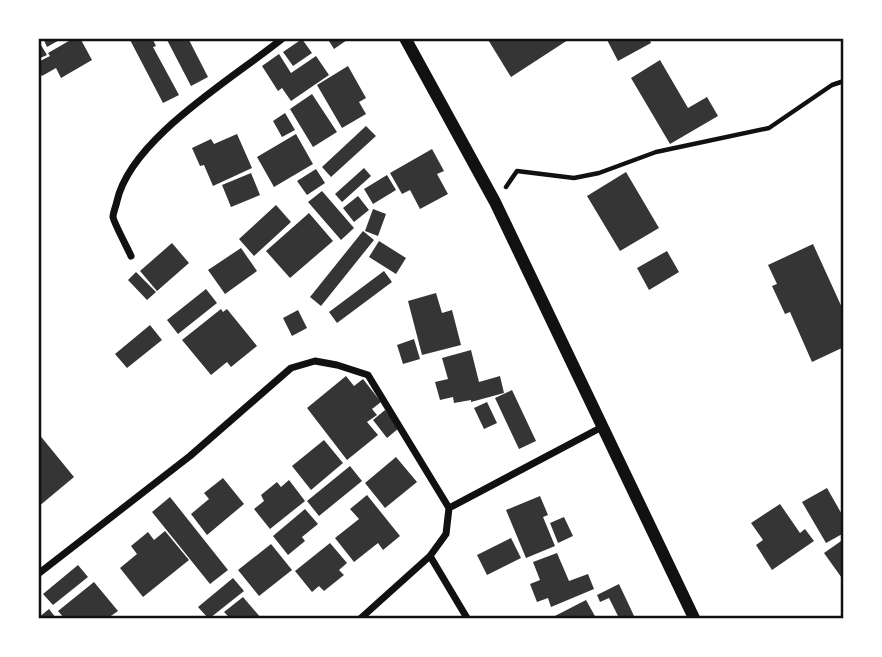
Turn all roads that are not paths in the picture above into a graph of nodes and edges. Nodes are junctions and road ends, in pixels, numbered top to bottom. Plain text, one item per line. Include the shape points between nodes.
1 (283, 38) edge
2 (405, 38) edge
3 (131, 256) dead end
4 (602, 427) junction
5 (449, 508) junction
6 (430, 556) junction
7 (38, 574) edge
8 (361, 618) edge
9 (467, 618) edge
10 (694, 618) edge

1 - 3 street via 180,117 129,172 113,217
2 - 4 street via 495,202
4 - 5 street
4 - 10 street
5 - 6 street via 446,534
5 - 7 street via 368,375 315,361 291,368 190,456
6 - 8 street
6 - 9 street

